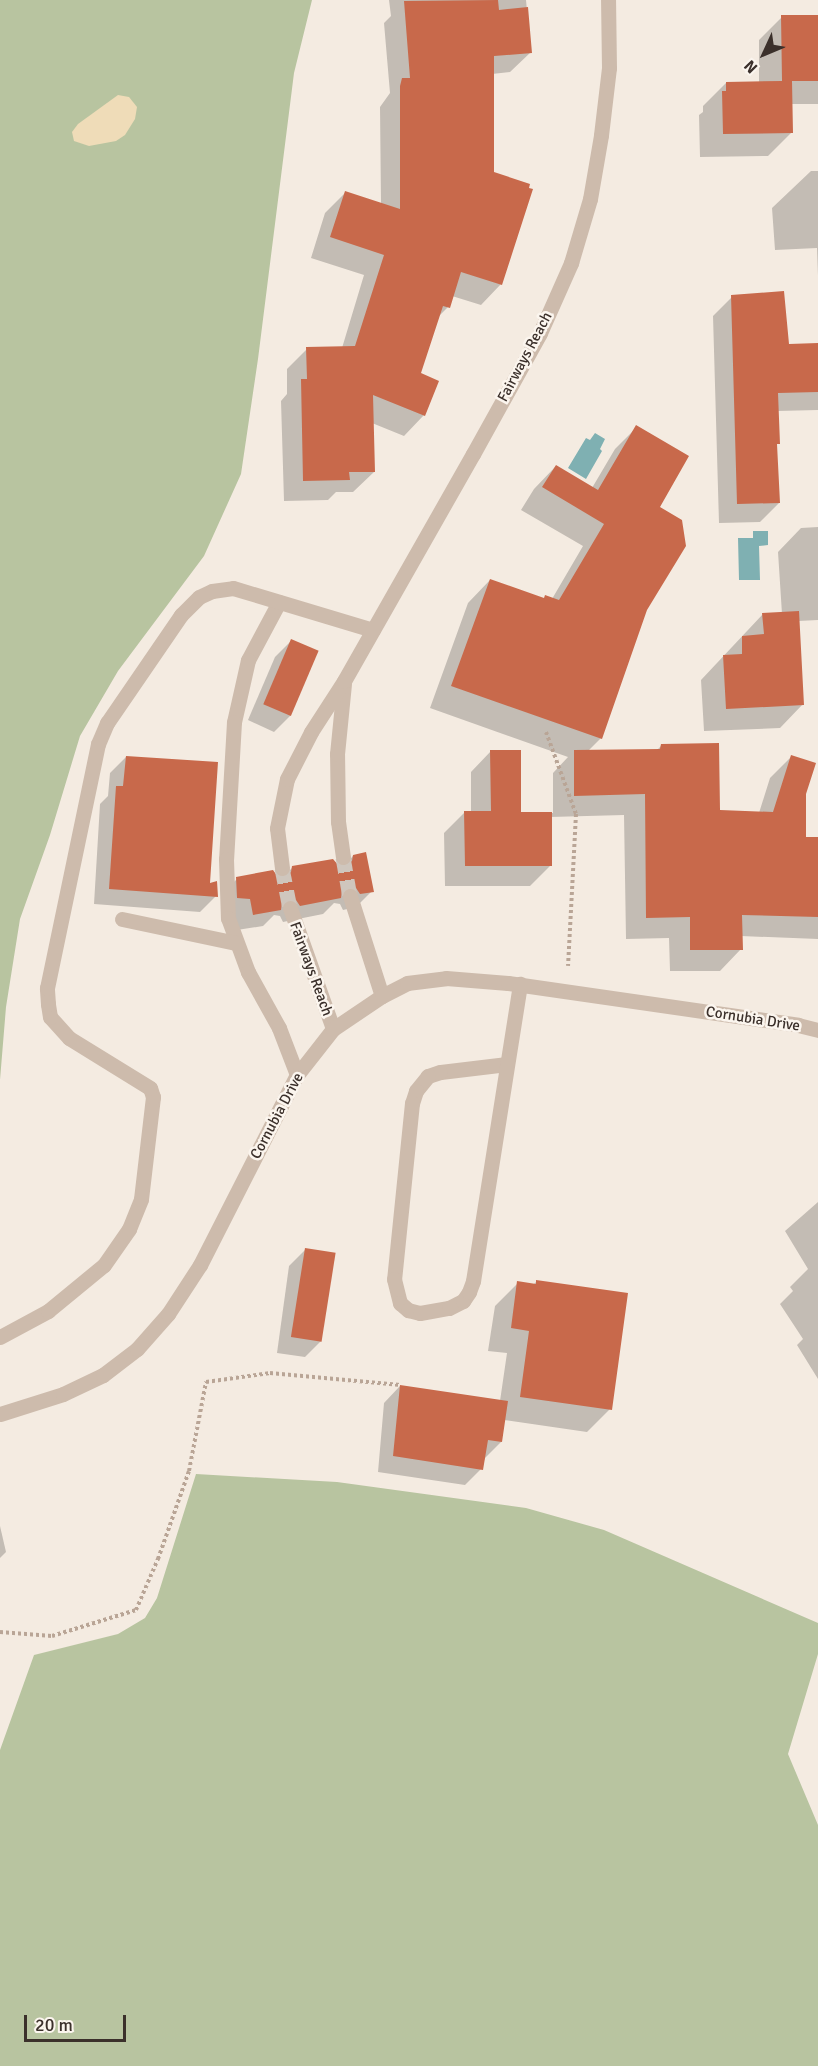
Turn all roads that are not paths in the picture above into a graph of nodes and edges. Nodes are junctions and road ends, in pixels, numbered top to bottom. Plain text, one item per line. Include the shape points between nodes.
1 (608, 0) edge
2 (279, 602) junction
3 (373, 630) junction
4 (344, 681) junction
5 (343, 857) tunnel mouth
6 (282, 868) tunnel mouth
7 (350, 896) tunnel mouth
8 (290, 908) tunnel mouth
9 (122, 919) dead end
10 (236, 943) junction
11 (520, 984) junction
12 (382, 996) junction
13 (333, 1029) junction
14 (818, 1030) edge
15 (507, 1064) junction
16 (297, 1075) junction
17 (0, 1337) edge
18 (0, 1414) edge

1 - 3 street, Fairways Reach via 609,68 601,135 590,199 571,263 540,333
2 - 3 street
2 - 10 street via 248,660 234,722 226,859 228,918
2 - 17 street via 232,588 199,597 181,615 120,700 98,744 47,988 48,1004 50,1017 69,1038 150,1088 153,1097 141,1199 129,1229 104,1266 48,1311
3 - 4 street, Fairways Reach
4 - 5 street, Fairways Reach via 337,754
4 - 6 street, Fairways Reach via 287,779 277,828
7 - 12 street
8 - 13 street, Fairways Reach
9 - 10 street
10 - 16 street via 279,1028
11 - 12 street, Cornubia Drive via 446,978 407,983
11 - 14 street, Cornubia Drive
11 - 15 street
12 - 13 street, Cornubia Drive
13 - 16 street, Cornubia Drive
15 - 15 street via 469,1292 463,1301 449,1308 420,1313 408,1310 394,1289 394,1279 416,1091 428,1076 440,1072
16 - 18 street, Cornubia Drive via 200,1265 168,1314 137,1349 103,1375 63,1394

